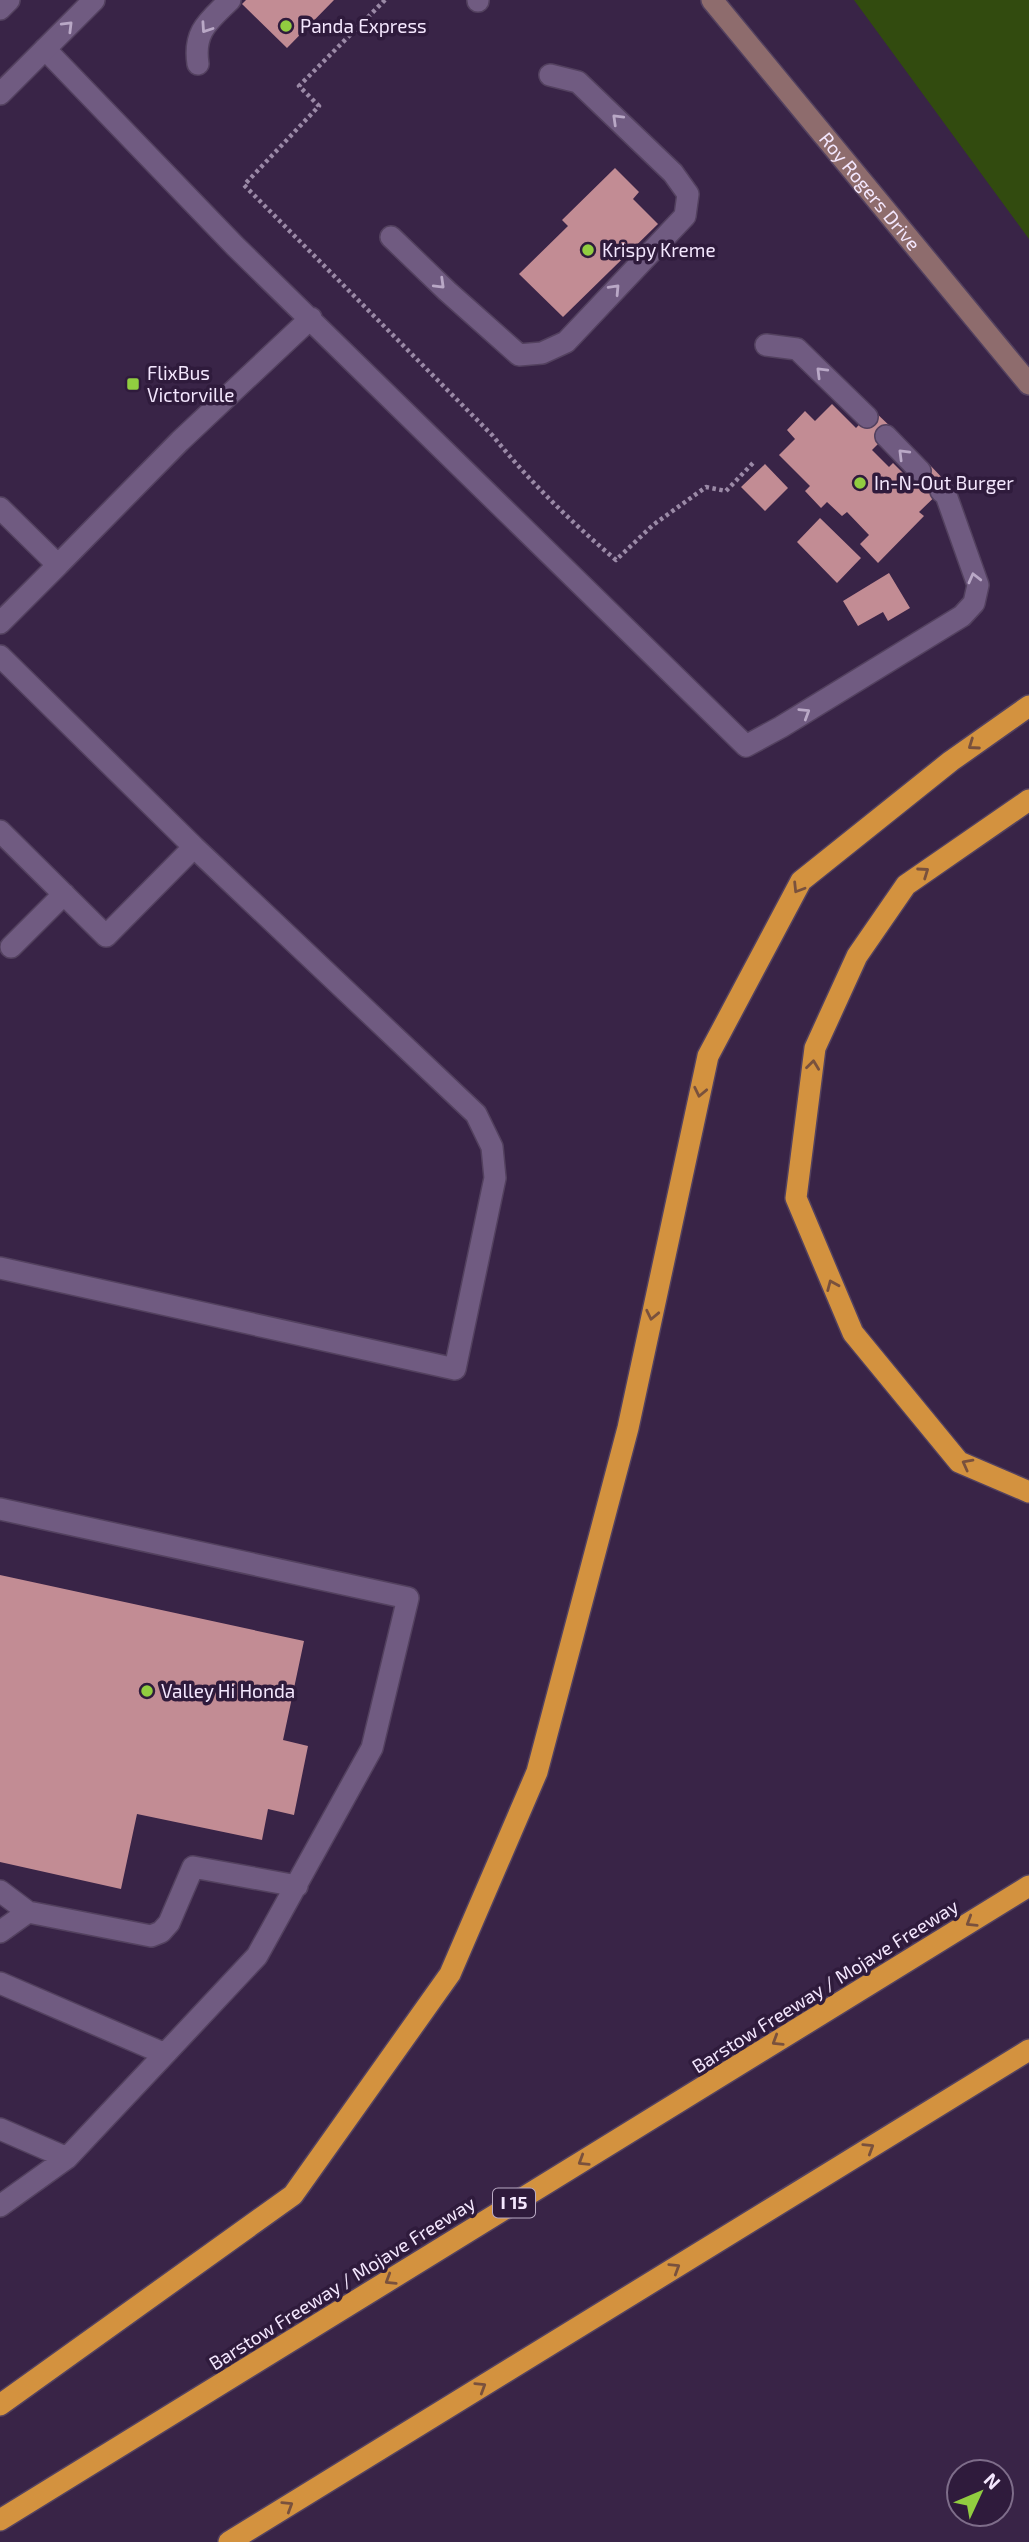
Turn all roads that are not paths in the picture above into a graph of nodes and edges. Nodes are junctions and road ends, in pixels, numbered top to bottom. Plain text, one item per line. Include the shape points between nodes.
1 (94, 0) edge
2 (230, 0) edge
3 (712, 0) edge
4 (45, 49) junction
5 (198, 64) dead end
6 (550, 75) dead end
7 (0, 94) edge
8 (391, 237) dead end
9 (311, 318) junction
10 (766, 345) dead end
11 (1029, 384) edge
12 (867, 417) dead end
13 (886, 436) dead end
14 (920, 471) dead end
15 (941, 491) dead end
16 (0, 508) edge
17 (58, 565) junction
18 (0, 623) edge
19 (0, 656) edge
20 (1029, 705) edge
21 (1029, 800) edge
22 (0, 831) edge
23 (194, 847) junction
24 (64, 894) junction
25 (12, 947) dead end
26 (0, 1268) edge
27 (1029, 1492) edge
28 (0, 1509) edge
29 (297, 1886) junction
30 (1029, 1886) edge
31 (0, 1891) edge
32 (28, 1912) junction
33 (0, 1932) edge
34 (0, 1983) edge
35 (1029, 2050) edge
36 (165, 2054) junction
37 (0, 2129) edge
38 (67, 2158) junction
39 (0, 2206) edge
40 (0, 2405) edge
41 (0, 2520) edge
42 (229, 2542) edge

4 -> 1 street
2 -> 5 street via 202,29 196,48
3 - 11 main road, Roy Rogers Drive
4 - 7 street
4 - 9 street
8 -> 6 street via 519,355 542,353 566,342 685,216 688,194 673,173 578,82
9 -> 15 street via 746,747 962,616 974,603 978,585
9 - 17 street via 180,441
12 -> 10 street via 797,349
14 -> 13 street
16 - 17 street
17 - 18 street
19 - 23 street
20 -> 40 highway via 801,881 708,1056 628,1428 537,1772 450,1974 293,2195
27 -> 21 highway via 959,1462 853,1334 796,1198 815,1048 857,956 906,885
22 - 24 street
23 - 24 street via 106,936
23 - 26 street via 476,1114 492,1147 495,1178 456,1369
24 - 25 street
28 - 29 street via 408,1598 372,1748
29 - 32 street via 193,1867 169,1923 151,1936
29 - 36 street via 257,1956
30 -> 41 highway, Barstow Freeway / Mojave Freeway / I 15
31 - 32 street
32 - 33 street
34 - 36 street
42 -> 35 highway
36 - 38 street
37 - 38 street
38 - 39 street

